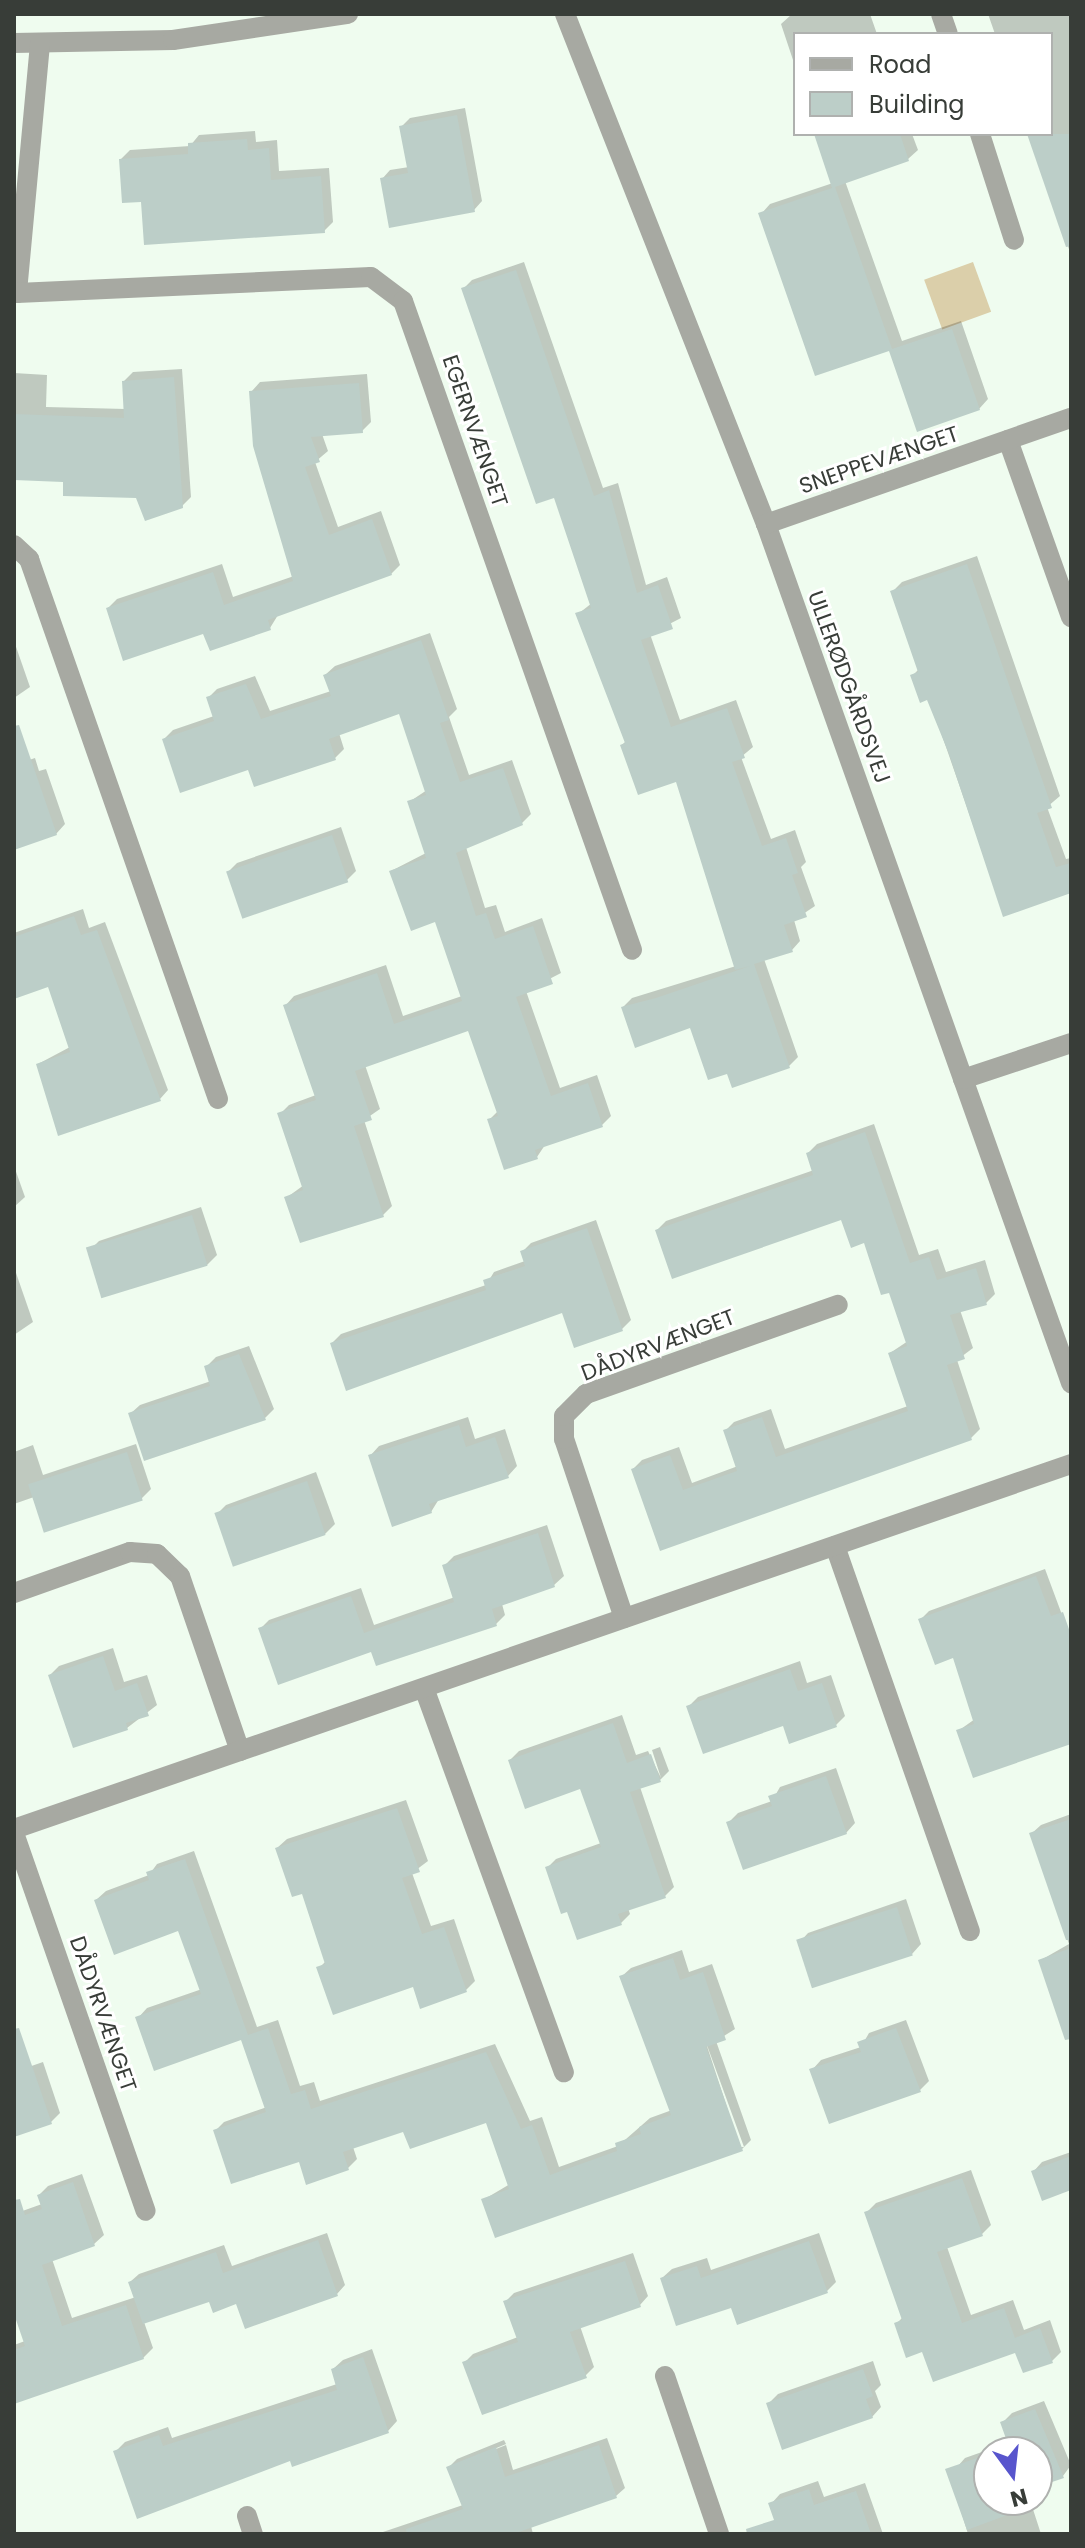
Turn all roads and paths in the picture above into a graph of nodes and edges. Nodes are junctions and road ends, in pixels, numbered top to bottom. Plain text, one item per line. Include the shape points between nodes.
1 (348, 14) edge
2 (565, 14) edge
3 (14, 43) edge
4 (40, 44) junction
5 (981, 136) edge
6 (1014, 240) dead end
7 (16, 293) edge
8 (1071, 418) edge
9 (1008, 440) junction
10 (766, 524) junction
11 (14, 545) edge
12 (1071, 617) edge
13 (632, 950) dead end
14 (1071, 1043) edge
15 (963, 1079) junction
16 (218, 1099) dead end
17 (838, 1305) dead end
18 (1071, 1383) edge
19 (1071, 1464) edge
20 (835, 1546) junction
21 (14, 1593) edge
22 (624, 1618) junction
23 (424, 1688) junction
24 (240, 1751) junction
25 (14, 1831) edge
26 (970, 1931) dead end
27 (564, 2072) dead end
28 (146, 2211) dead end
29 (665, 2376) dead end
30 (719, 2534) edge

1 - 4 street via 173,40
2 - 10 street, ULLERØDGÅRDSVEJ
3 - 4 street
4 - 7 street, EGERNVÆNGET
5 - 6 street
7 - 13 street, EGERNVÆNGET via 371,277 403,301
8 - 9 street, SNEPPEVÆNGET
9 - 10 street, SNEPPEVÆNGET
9 - 12 street
10 - 15 street, ULLERØDGÅRDSVEJ
11 - 16 street via 29,559
14 - 15 street
15 - 18 street, ULLERØDGÅRDSVEJ
17 - 22 street, DÅDYRVÆNGET via 586,1394 564,1416 564,1439
19 - 20 street, DÅDYRVÆNGET
20 - 22 street, DÅDYRVÆNGET
20 - 26 street
21 - 24 street via 130,1552 157,1554 180,1576
22 - 23 street, DÅDYRVÆNGET
23 - 24 street, DÅDYRVÆNGET
23 - 27 street
24 - 25 street, DÅDYRVÆNGET
25 - 28 street, DÅDYRVÆNGET
29 - 30 street

